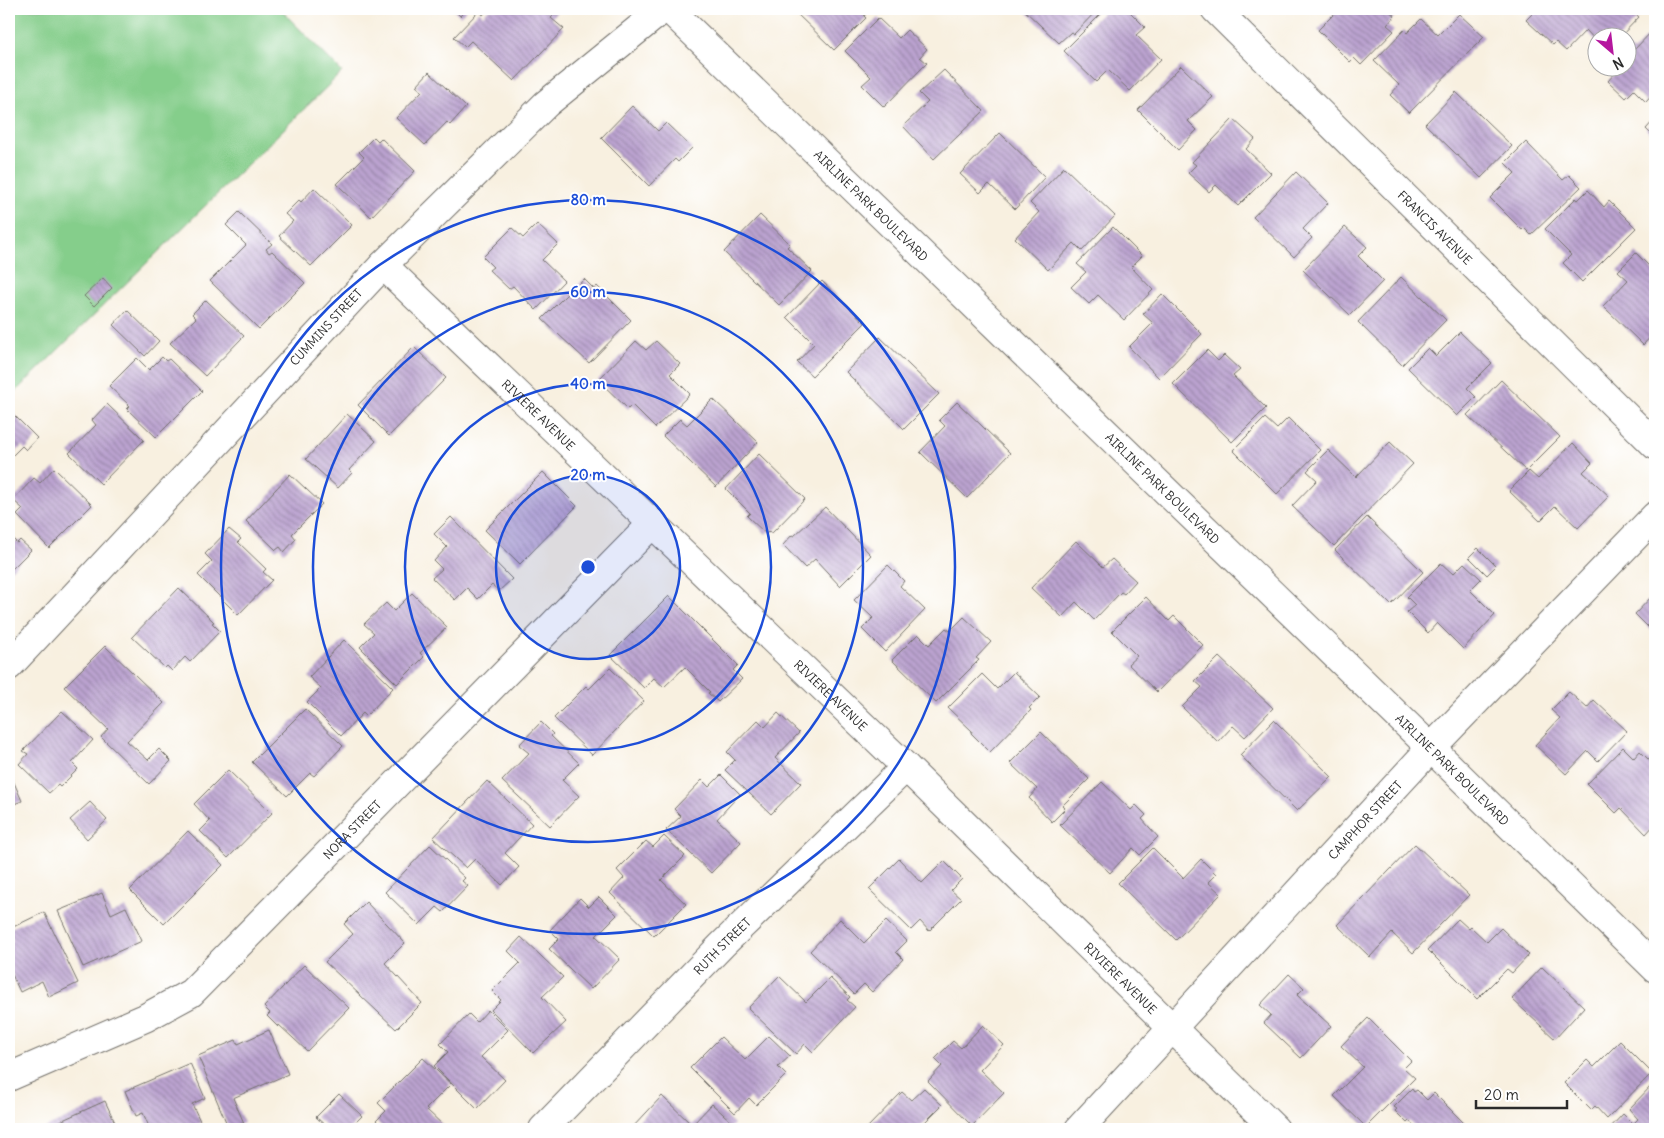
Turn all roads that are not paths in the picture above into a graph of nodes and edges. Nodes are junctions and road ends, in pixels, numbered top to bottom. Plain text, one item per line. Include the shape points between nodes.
1 (663, 9) edge
2 (669, 9) edge
3 (1215, 9) edge
4 (384, 265) junction
5 (1655, 445) edge
6 (1655, 516) edge
7 (653, 523) junction
8 (9, 666) edge
9 (1431, 748) junction
10 (906, 767) junction
11 (1655, 968) edge
12 (1172, 1030) junction
13 (9, 1077) edge
14 (543, 1129) edge
15 (1080, 1129) edge
16 (1274, 1129) edge

1 - 4 street, CUMMINS STREET via 546,104
2 - 9 street, AIRLINE PARK BOULEVARD
3 - 5 street, FRANCIS AVENUE
4 - 7 street, RIVIERE AVENUE
4 - 8 street, CUMMINS STREET
6 - 9 street, CAMPHOR STREET
7 - 10 street, RIVIERE AVENUE
7 - 13 street, NORA STREET via 191,994 145,1018
9 - 11 street, AIRLINE PARK BOULEVARD
9 - 12 street, CAMPHOR STREET
10 - 12 street, RIVIERE AVENUE
10 - 14 street, RUTH STREET via 722,945
12 - 15 street, CAMPHOR STREET
12 - 16 street, RIVIERE AVENUE

